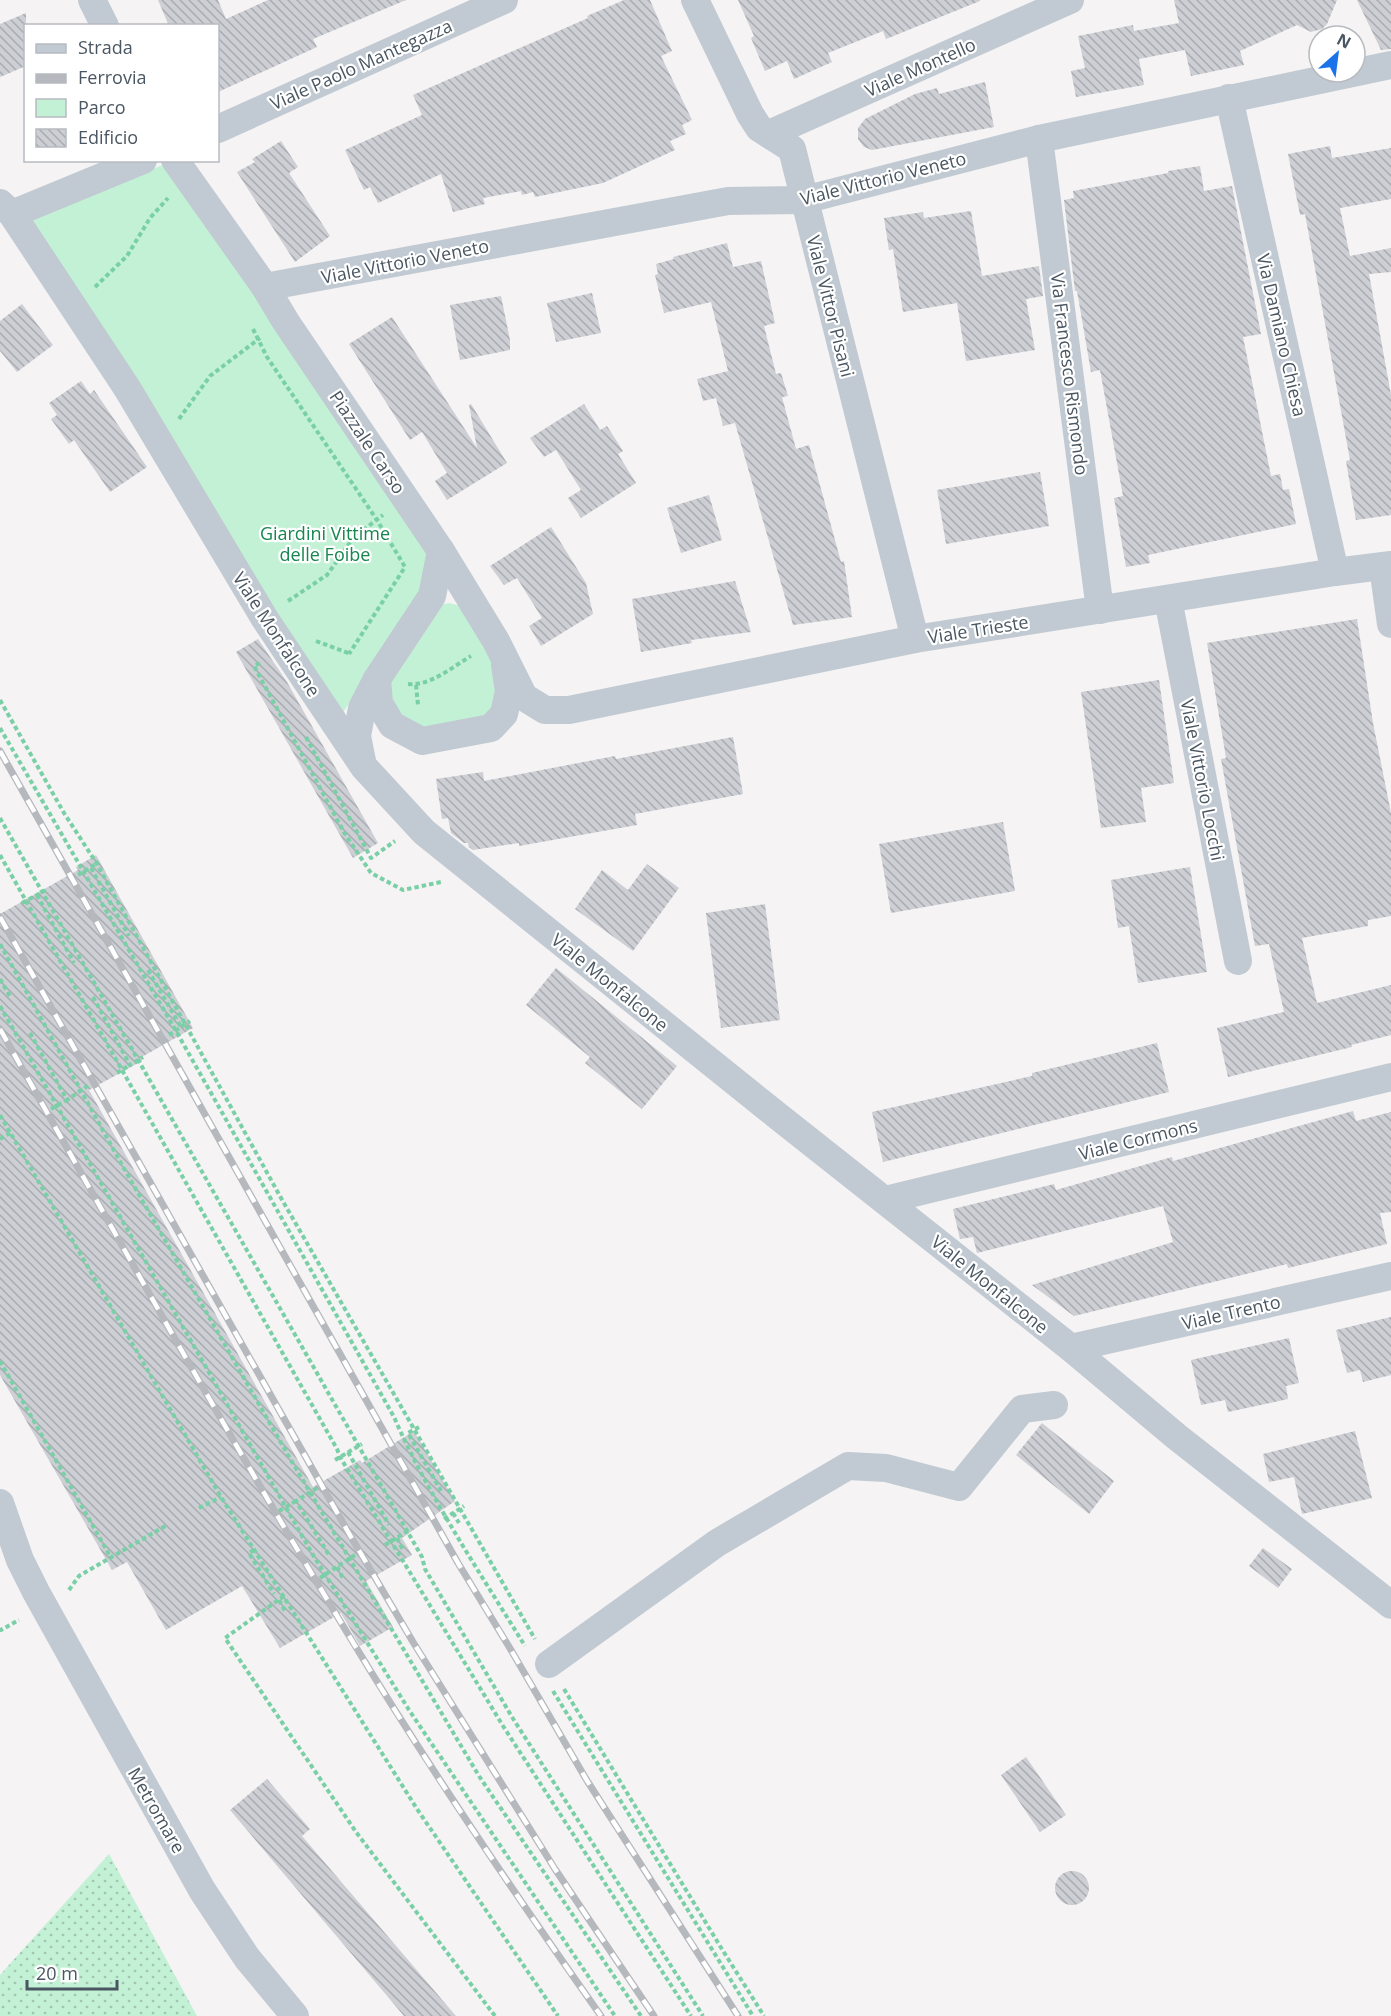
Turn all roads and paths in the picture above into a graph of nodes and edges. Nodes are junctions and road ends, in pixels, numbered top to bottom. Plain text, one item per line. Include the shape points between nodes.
1 (92, 0) edge
2 (504, 0) edge
3 (695, 0) edge
4 (1070, 0) edge
5 (104, 24) edge
6 (1391, 65) edge
7 (1229, 98) junction
8 (219, 129) edge
9 (769, 134) junction
10 (1039, 139) junction
11 (139, 162) edge
12 (144, 162) edge
13 (177, 180) edge
14 (804, 200) junction
15 (6, 208) edge
16 (174, 208) dead end
17 (265, 287) junction
18 (76, 312) junction
19 (286, 322) junction
20 (251, 324) dead end
21 (258, 339) junction
22 (160, 443) junction
23 (405, 498) junction
24 (376, 520) junction
25 (441, 551) junction
26 (1387, 566) edge
27 (1335, 572) junction
28 (432, 596) junction
29 (470, 599) junction
30 (1168, 599) junction
31 (1100, 610) junction
32 (265, 619) junction
33 (1391, 624) edge
34 (915, 639) junction
35 (349, 654) dead end
36 (504, 656) junction
37 (266, 660) dead end
38 (377, 678) junction
39 (0, 700) edge
40 (568, 711) joint
41 (0, 728) edge
42 (304, 734) dead end
43 (364, 767) junction
44 (0, 818) edge
45 (417, 825) junction
46 (0, 855) edge
47 (98, 863) junction
48 (90, 868) junction
49 (82, 872) junction
50 (78, 875) dead end
51 (398, 887) dead end
52 (48, 889) dead end
53 (42, 892) junction
54 (37, 895) junction
55 (24, 902) junction
56 (129, 936) dead end
57 (0, 944) edge
58 (1238, 961) dead end
59 (74, 963) dead end
60 (148, 970) dead end
61 (0, 979) edge
62 (93, 997) dead end
63 (11, 998) dead end
64 (0, 1006) edge
65 (185, 1024) junction
66 (176, 1030) junction
67 (30, 1032) dead end
68 (169, 1035) dead end
69 (143, 1057) dead end
70 (138, 1060) junction
71 (130, 1065) junction
72 (122, 1070) junction
73 (117, 1072) dead end
74 (1391, 1077) edge
75 (89, 1085) dead end
76 (81, 1091) junction
77 (67, 1100) junction
78 (57, 1106) junction
79 (51, 1109) dead end
80 (0, 1115) edge
81 (10, 1133) junction
82 (0, 1139) edge
83 (885, 1200) junction
84 (1391, 1276) edge
85 (1071, 1348) junction
86 (0, 1361) edge
87 (1054, 1405) dead end
88 (417, 1428) junction
89 (408, 1433) junction
90 (402, 1437) junction
91 (360, 1445) junction
92 (348, 1452) junction
93 (337, 1459) junction
94 (317, 1488) dead end
95 (441, 1491) dead end
96 (310, 1493) junction
97 (221, 1497) junction
98 (296, 1501) junction
99 (0, 1503) edge
100 (464, 1506) dead end
101 (199, 1508) dead end
102 (285, 1508) junction
103 (459, 1509) junction
104 (279, 1511) dead end
105 (453, 1513) junction
106 (446, 1518) junction
107 (459, 1523) dead end
108 (167, 1525) dead end
109 (389, 1525) dead end
110 (409, 1531) junction
111 (397, 1538) junction
112 (390, 1542) junction
113 (385, 1545) dead end
114 (255, 1550) junction
115 (403, 1550) dead end
116 (329, 1555) dead end
117 (355, 1555) dead end
118 (111, 1558) junction
119 (349, 1559) junction
120 (0, 1560) edge
121 (337, 1567) junction
122 (322, 1576) junction
123 (344, 1580) dead end
124 (36, 1592) junction
125 (274, 1594) dead end
126 (284, 1596) junction
127 (64, 1598) dead end
128 (279, 1600) junction
129 (1391, 1605) edge
130 (285, 1611) dead end
131 (23, 1618) dead end
132 (0, 1628) edge
133 (542, 1666) junction
134 (295, 2016) edge
135 (495, 2016) edge
136 (558, 2016) edge
137 (615, 2016) edge
138 (641, 2016) edge
139 (691, 2016) edge
140 (703, 2016) edge
141 (753, 2016) edge
142 (764, 2016) edge

1 - 5 street
2 - 8 street, Viale Paolo Mantegazza
3 - 9 street, Viale Vittor Pisani via 750,114 759,128
4 - 9 street, Viale Montello
6 - 7 street, Viale Vittorio Veneto
7 - 10 street, Viale Vittorio Veneto
7 - 27 street, Via Damiano Chiesa
9 - 14 street, Viale Vittor Pisani via 792,149
10 - 14 street, Viale Vittorio Veneto
10 - 31 street, Via Francesco Rismondo
11 - 15 street
12 - 13 path
13 - 16 path
13 - 17 street, Piazzale Carso
13 - 18 path via 127,256 97,284
14 - 17 street, Viale Vittorio Veneto via 728,201
14 - 34 street, Viale Vittor Pisani
15 - 18 street, Viale Monfalcone
17 - 19 street, Piazzale Carso
18 - 22 street, Viale Monfalcone
19 - 21 path
19 - 23 street, Piazzale Carso
20 - 21 path
21 - 22 path via 210,376
21 - 24 path
22 - 32 street, Viale Monfalcone
23 - 24 path
23 - 25 street, Piazzale Carso
24 - 32 path via 354,537 327,575
24 - 35 path via 405,567
25 - 28 street
25 - 29 street, Piazzale Carso
26 - 27 street, Viale Trieste
26 - 33 street
27 - 30 street, Viale Trieste
28 - 29 street via 450,593
28 - 38 street
29 - 36 street, Piazzale Carso
30 - 31 street, Viale Trieste
30 - 58 street, Viale Vittorio Locchi
31 - 34 street, Viale Trieste
32 - 43 street, Viale Monfalcone
34 - 40 street, Viale Trieste
36 - 38 street, Piazzale Carso via 509,691 504,714 491,728 422,741 392,725 379,703
36 - 40 street, Piazzale Carso via 524,697 545,710
37 - 51 path via 254,666 345,834 371,873
38 - 43 street via 362,708 357,736
39 - 47 path via 64,813
41 - 49 path
42 - 45 path via 371,858
43 - 45 street, Viale Monfalcone
44 - 53 path
45 - 83 street, Viale Monfalcone
46 - 55 path
47 - 48 path
47 - 65 path
48 - 49 path
48 - 56 path
49 - 50 path
49 - 66 path
52 - 53 path
53 - 54 path
53 - 70 path
54 - 55 path
54 - 59 path
55 - 72 path
57 - 76 path
60 - 65 path
61 - 63 path
62 - 71 path
64 - 78 path
65 - 66 path
65 - 88 path via 281,1198
66 - 68 path
66 - 90 path via 394,1416
67 - 77 path
69 - 70 path
70 - 71 path
70 - 91 path
71 - 72 path
72 - 73 path
72 - 93 path via 338,1449
74 - 83 street, Viale Cormons
75 - 76 path
76 - 77 path
76 - 96 path
77 - 78 path
78 - 79 path
78 - 102 path
80 - 81 path
81 - 82 path
81 - 97 path
83 - 85 street, Viale Monfalcone
84 - 85 street, Viale Trento
85 - 129 street, Viale Monfalcone via 1177,1437
86 - 118 path
87 - 133 street via 1022,1409 959,1487 886,1468 848,1466 717,1543
88 - 89 path
88 - 103 path
89 - 90 path
89 - 95 path
90 - 106 path
91 - 92 path
91 - 110 path
92 - 93 path
92 - 109 path
93 - 112 path
94 - 96 path
96 - 98 path
96 - 119 path
97 - 101 path
97 - 114 path
98 - 102 path
98 - 116 path
99 - 124 street, Metromare
100 - 103 path
102 - 104 path
102 - 122 path
103 - 105 path
103 - 133 path
105 - 106 path
105 - 107 path
106 - 133 path
108 - 118 path
110 - 111 path
110 - 140 path via 425,1569 512,1717
111 - 112 path
111 - 115 path
112 - 113 path
112 - 139 path via 503,1726
114 - 125 path via 249,1553
114 - 126 path
117 - 119 path
118 - 127 path via 79,1576
119 - 121 path
119 - 138 path via 479,1776
120 - 124 street, Metromare via 18,1571
121 - 122 path
121 - 123 path
122 - 137 path
124 - 134 street, Metromare via 202,1890 247,1958
126 - 128 path
126 - 136 path via 417,1809
128 - 130 path
128 - 135 path via 225,1638 356,1832
131 - 132 path
133 - 141 path
133 - 142 path via 584,1724

